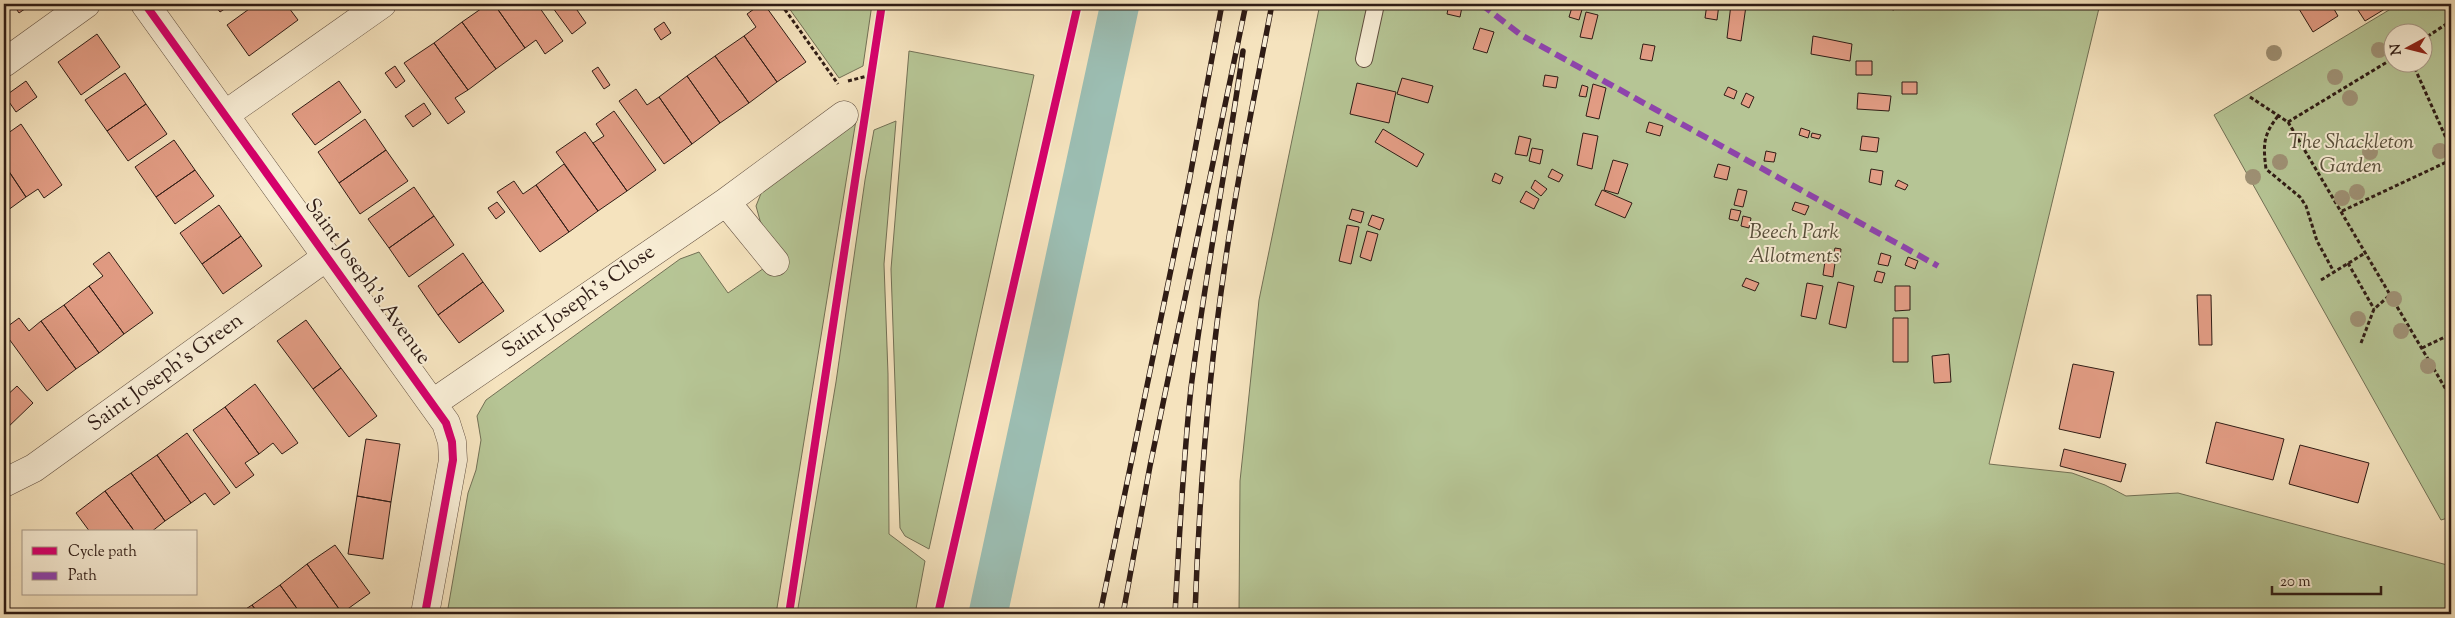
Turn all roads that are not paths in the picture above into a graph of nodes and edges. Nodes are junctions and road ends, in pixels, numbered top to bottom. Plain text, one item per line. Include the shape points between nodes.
1 (86, 4) edge
2 (145, 4) edge
3 (382, 4) edge
4 (1376, 4) edge
5 (1364, 59) dead end
6 (4, 63) edge
7 (226, 114) junction
8 (844, 115) dead end
9 (726, 202) junction
10 (326, 258) junction
11 (775, 262) dead end
12 (433, 402) junction
13 (4, 484) edge
14 (425, 614) edge

1 - 6 street
2 - 7 street, Saint Joseph's Avenue
3 - 7 street
4 - 5 lane
7 - 10 street, Saint Joseph's Avenue
8 - 9 street, Saint Joseph's Close
9 - 11 street
9 - 12 street, Saint Joseph's Close
10 - 12 street, Saint Joseph's Avenue
10 - 13 street, Saint Joseph's Green via 34,468
12 - 14 street, Saint Joseph's Avenue via 446,423 453,460

